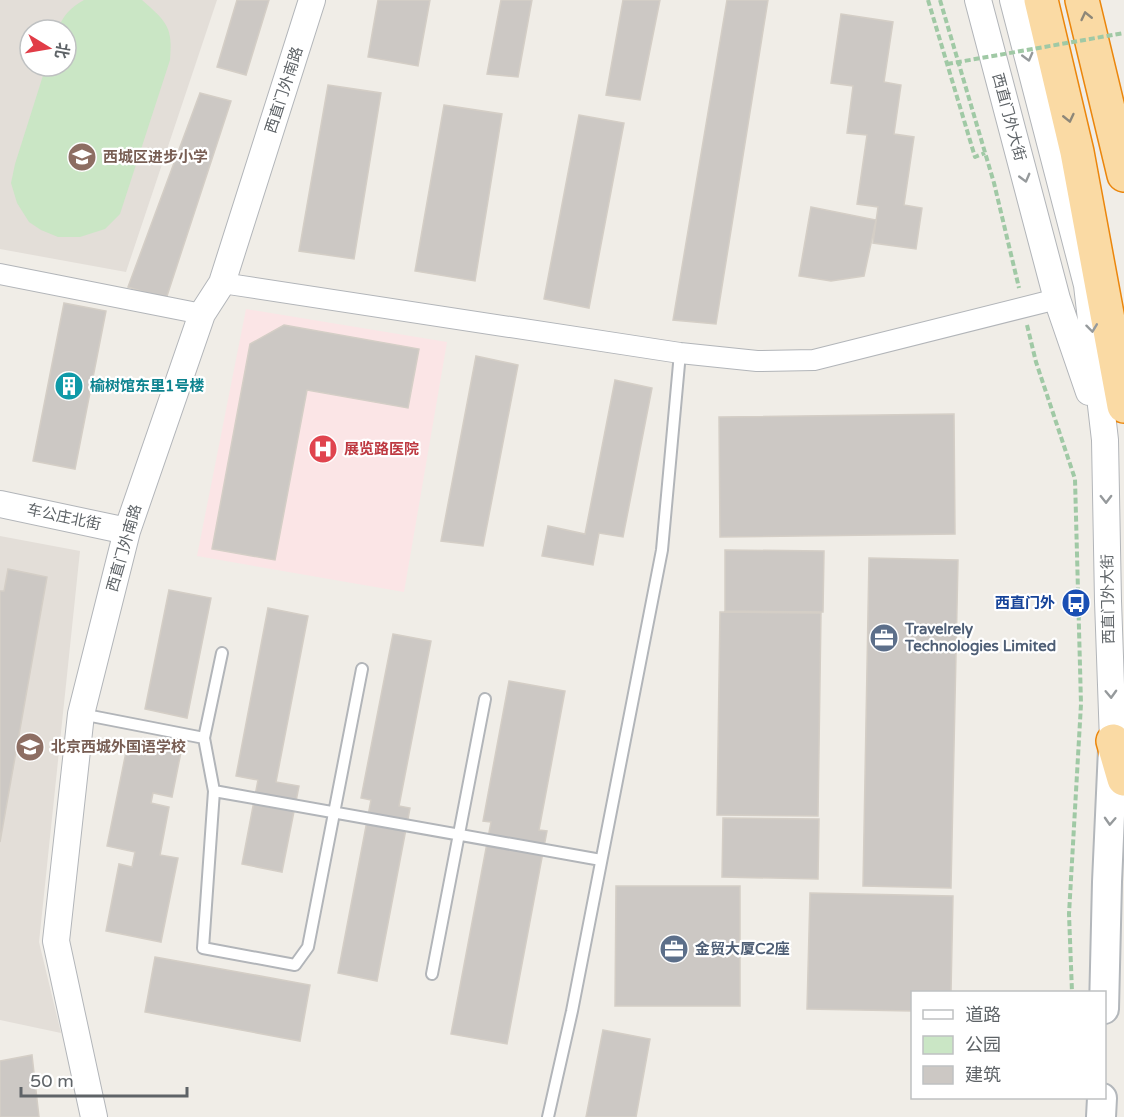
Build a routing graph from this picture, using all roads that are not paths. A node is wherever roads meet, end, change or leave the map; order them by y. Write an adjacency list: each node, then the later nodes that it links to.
1 (312, 0): 8 (street, 西直门外南路)
2 (978, 0): 9 (street, 西直门外大街, one-way to 9)
3 (1013, 0): 13 (street, 西直门外大街, one-way to 13)
4 (1041, 0): 12 (highway, one-way to 12)
5 (1082, 0): 6 (highway, one-way to 5)
6 (1124, 175)
7 (0, 274): 10 (street)
8 (222, 283): 10 (street, 西直门外南路); 11 (street)
9 (1057, 299): 11 (street); 13 (street, 西直门外大街)
10 (202, 314): 15 (street, 西直门外南路)
11 (680, 353): 26 (lane)
12 (1124, 406)
13 (1105, 440): 21 (street, 西直门外大街, one-way to 21)
14 (0, 504): 15 (street, 车公庄北街)
15 (127, 531): 19 (street, 西直门外南路)
16 (222, 653): 20 (lane)
17 (362, 669): 24 (lane)
18 (485, 699): 25 (lane)
19 (81, 714): 20 (lane); 30 (street, 西直门外南路)
20 (204, 738): 23 (lane)
21 (1113, 741): 22 (highway); 28 (main road, 西直门外大街, one-way to 28)
22 (1124, 779)
23 (214, 791): 24 (lane); 24 (lane)
24 (334, 812): 25 (lane)
25 (459, 835): 26 (lane); 27 (lane)
26 (601, 860): 31 (lane)
27 (432, 974)
28 (1104, 991)
29 (1102, 1099): 32 (main road)
30 (94, 1117)
31 (548, 1117)
32 (1101, 1117)

